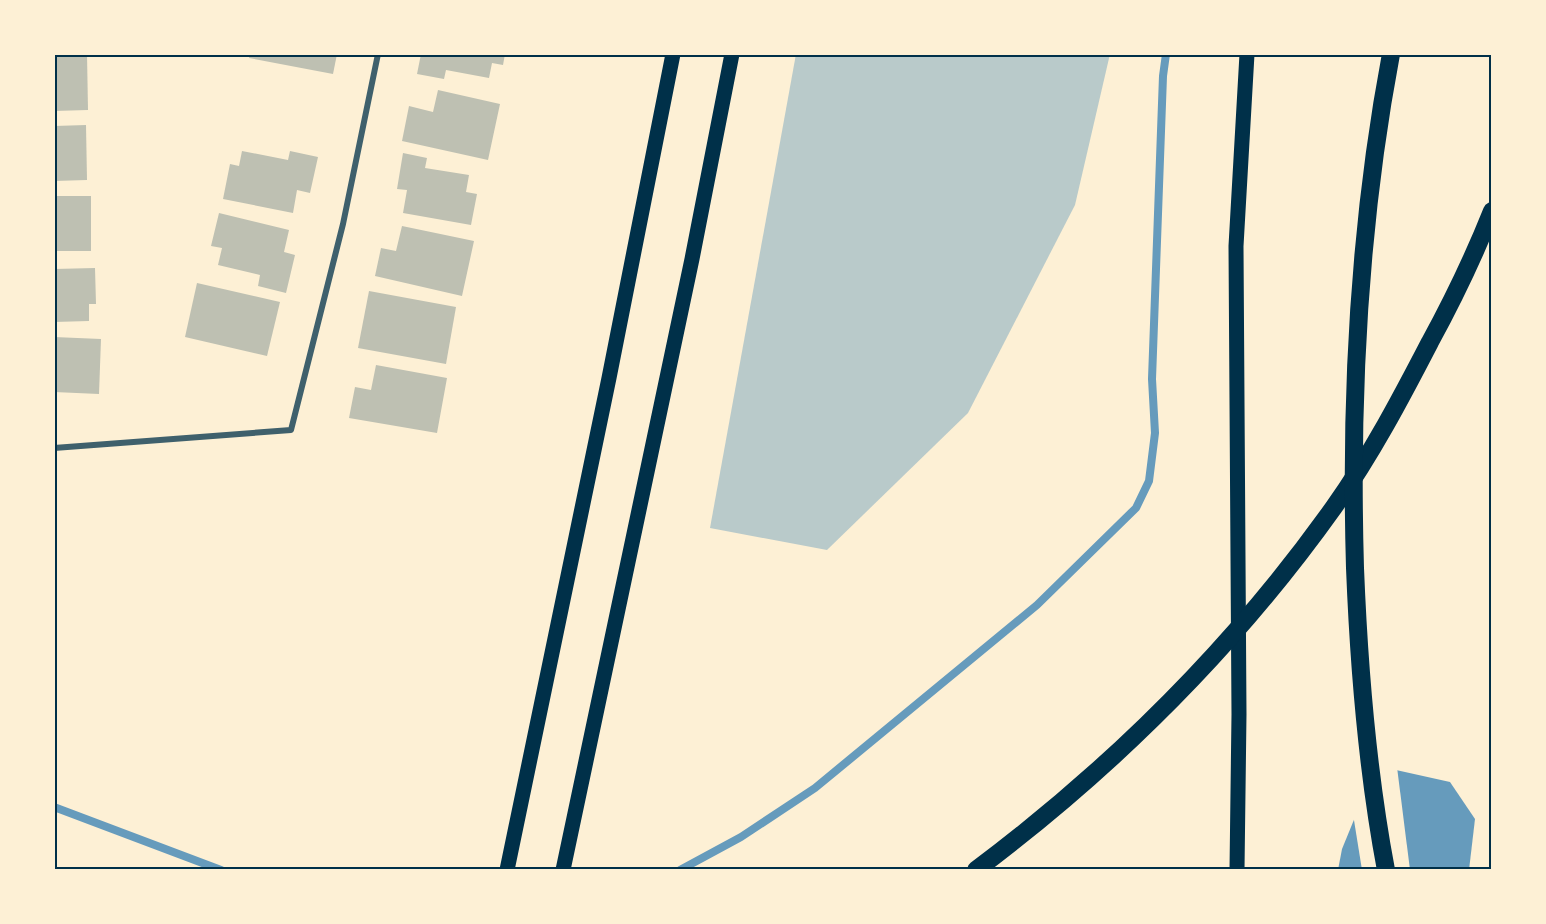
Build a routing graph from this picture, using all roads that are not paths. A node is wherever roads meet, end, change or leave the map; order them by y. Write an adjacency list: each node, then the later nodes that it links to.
1 (378, 54): 7 (street)
2 (674, 54): 8 (main road)
3 (732, 54): 9 (main road)
4 (1247, 54): 11 (main road)
5 (1392, 54): 12 (highway)
6 (1492, 211): 10 (highway)
7 (54, 448)
8 (507, 870)
9 (562, 870)
10 (976, 870)
11 (1237, 870)
12 (1386, 870)

